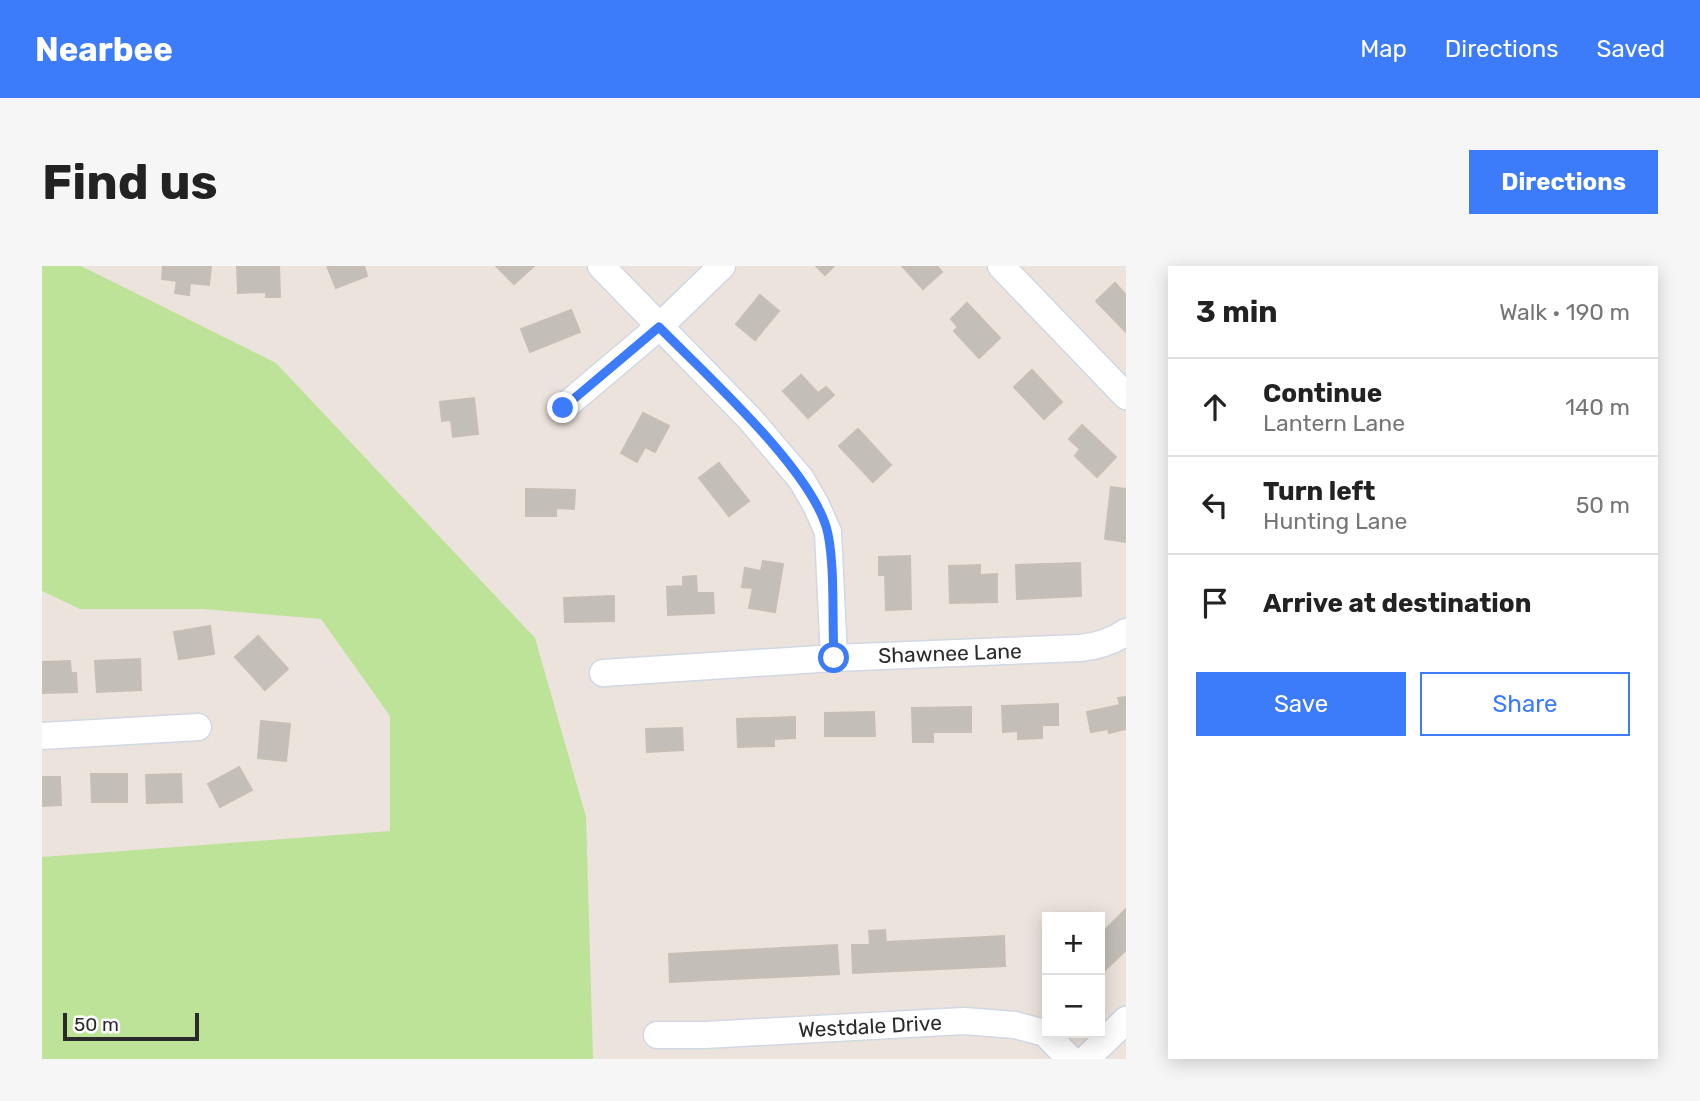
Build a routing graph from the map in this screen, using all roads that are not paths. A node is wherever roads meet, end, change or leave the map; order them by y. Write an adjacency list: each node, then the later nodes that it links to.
1 (601, 266): 4 (street)
2 (722, 266): 4 (street)
3 (1001, 266): 5 (street)
4 (659, 327): 6 (street); 8 (street)
5 (1126, 396)
6 (563, 408)
7 (1126, 632): 8 (street, Shawnee Lane)
8 (834, 658): 9 (street, Shawnee Lane)
9 (603, 673)
10 (198, 727): 11 (street)
11 (42, 736)
12 (1126, 1020): 15 (street)
13 (657, 1035): 14 (street, Westdale Drive)
14 (1070, 1059)
15 (1086, 1059)

